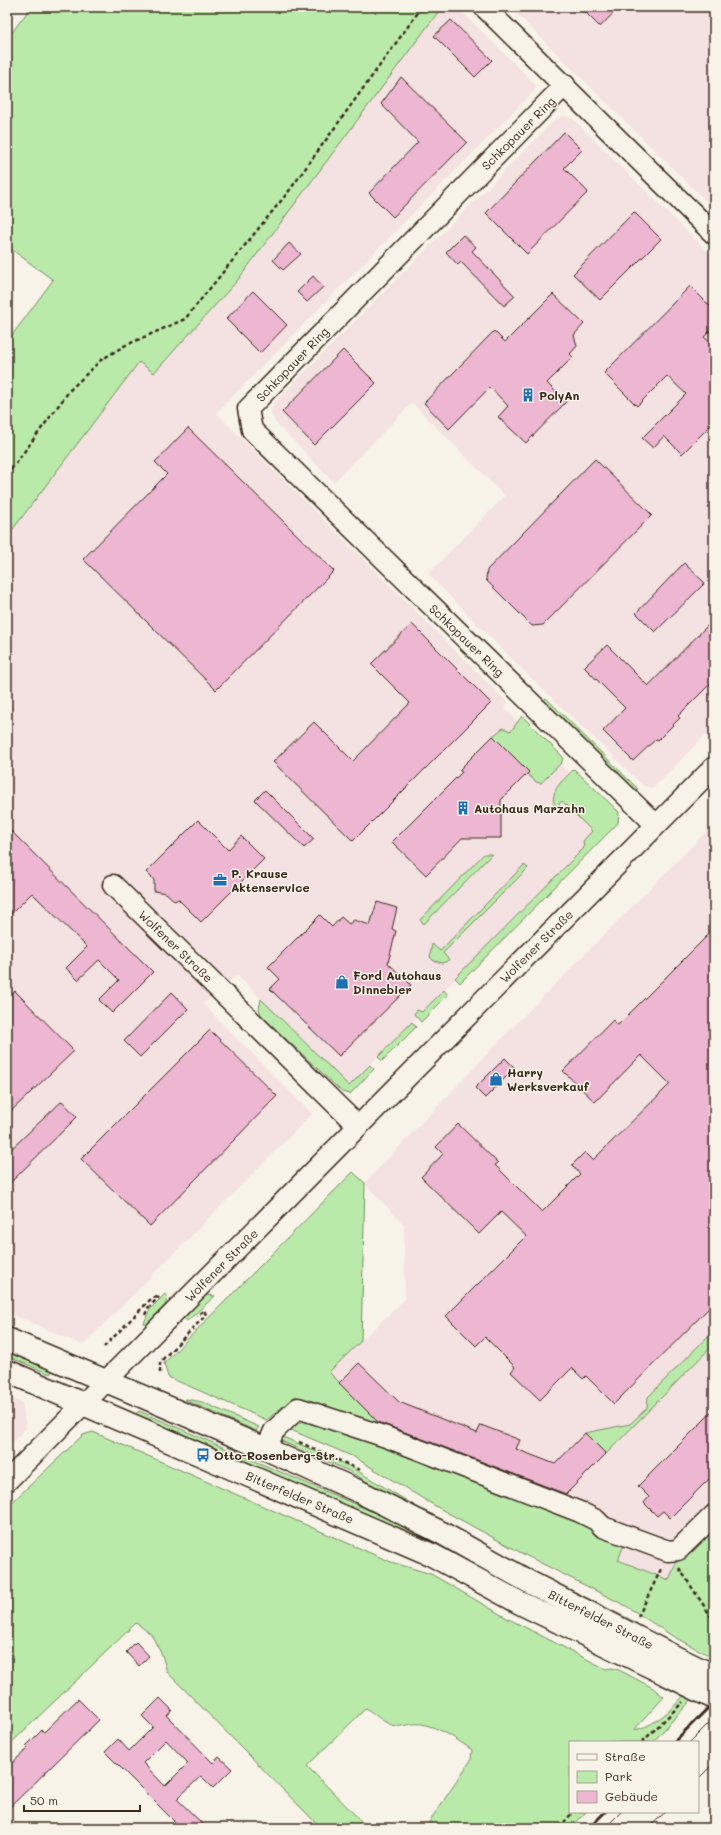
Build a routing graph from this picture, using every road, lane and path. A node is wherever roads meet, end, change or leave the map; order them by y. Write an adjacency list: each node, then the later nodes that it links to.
1 (422, 7): 5 (path)
2 (484, 7): 3 (street)
3 (565, 85): 4 (street, Schkopauer Ring); 7 (street, Schkopauer Ring)
4 (714, 234)
5 (7, 475)
6 (714, 766): 7 (street, Wolfener Straße)
7 (656, 825): 9 (street, Wolfener Straße)
8 (113, 885): 9 (street, Wolfener Straße)
9 (358, 1126): 16 (street, Wolfener Straße)
10 (159, 1297): 13 (path)
11 (204, 1310): 15 (path)
12 (7, 1339): 16 (main road, Bitterfelder Straße)
13 (104, 1348)
14 (7, 1371): 17 (main road, Bitterfelder Straße)
15 (160, 1373)
16 (106, 1381): 17 (street, Wolfener Straße); 18 (main road, Bitterfelder Straße)
17 (83, 1404): 19 (street, Wolfener Straße); 24 (main road, Bitterfelder Straße)
18 (266, 1449): 21 (street); 22 (main road, Bitterfelder Straße)
19 (7, 1481)
20 (714, 1515): 21 (street)
21 (668, 1551): 26 (path)
22 (501, 1567): 24 (main road); 27 (main road, Bitterfelder Straße)
23 (655, 1585): 25 (path)
24 (522, 1604): 27 (main road, Bitterfelder Straße)
25 (638, 1617)
26 (714, 1621)
27 (674, 1667): 28 (main road, bridge); 29 (main road, bridge)
28 (714, 1676)
29 (714, 1698)
30 (684, 1701): 31 (path)
31 (643, 1741)
32 (572, 1813): 33 (path)
33 (559, 1828)

